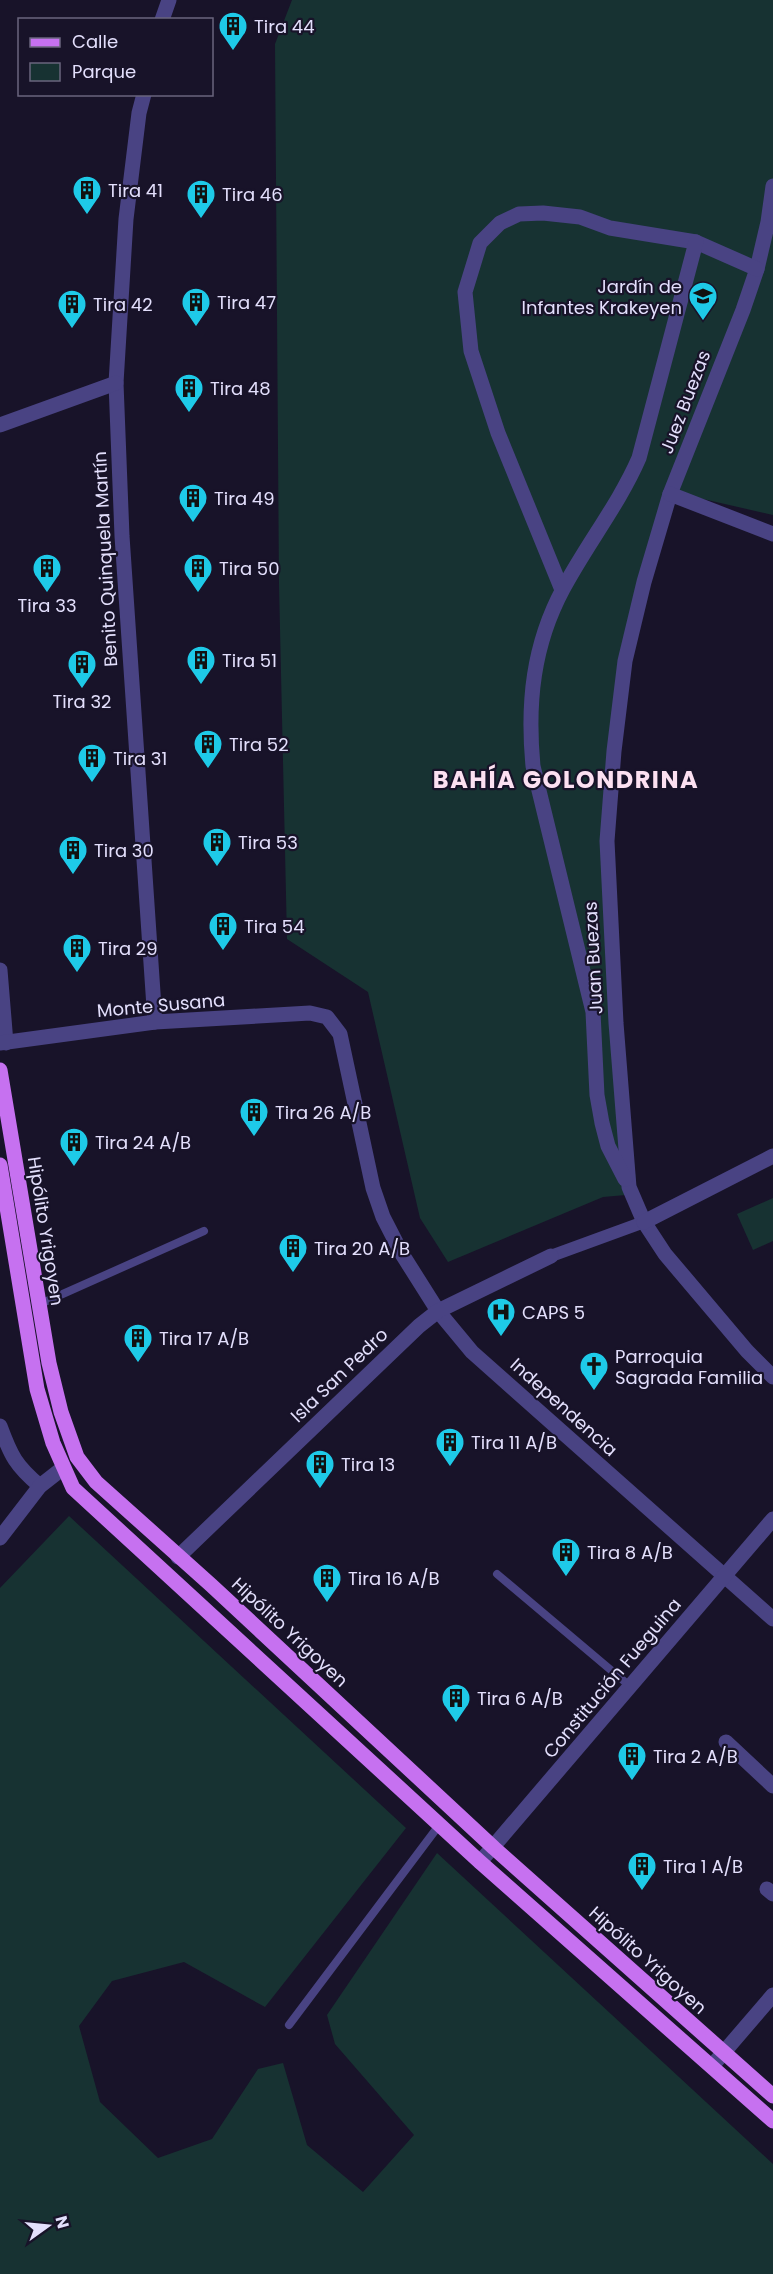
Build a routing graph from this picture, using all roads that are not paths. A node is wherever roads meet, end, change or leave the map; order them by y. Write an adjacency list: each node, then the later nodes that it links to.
1 (169, 0): 2 (street)
2 (163, 18)
3 (144, 96): 7 (street, Benito Quinquela Martín)
4 (773, 186): 6 (street, Juez Buezas)
5 (696, 242): 6 (street); 11 (street); 11 (street)
6 (756, 269): 9 (street, Juez Buezas)
7 (116, 383): 8 (street); 14 (street, Benito Quinquela Martín)
8 (0, 425)
9 (670, 494): 10 (street); 19 (street, Juan Buezas)
10 (773, 534)
11 (562, 590): 19 (street)
12 (0, 970): 15 (street)
13 (327, 1017): 14 (street, Monte Susana); 24 (street, Independencia)
14 (155, 1022): 15 (street, Monte Susana)
15 (3, 1043)
16 (0, 1070): 23 (main road, Hipólito Yrigoyen)
17 (773, 1156): 20 (street)
18 (0, 1166): 27 (main road, Hipólito Yrigoyen)
19 (629, 1187): 20 (street, Juan Buezas)
20 (644, 1222): 22 (street); 25 (street, Juan Buezas)
21 (204, 1231): 23 (lane)
22 (551, 1256): 24 (street, Isla San Pedro)
23 (38, 1305): 31 (main road, Hipólito Yrigoyen)
24 (438, 1311): 31 (street, Isla San Pedro); 33 (street, Independencia)
25 (773, 1377)
26 (0, 1426): 28 (street)
27 (63, 1468): 28 (street); 38 (main road, Hipólito Yrigoyen)
28 (40, 1486): 30 (street)
29 (773, 1519): 33 (street, Constitución Fueguina)
30 (0, 1538)
31 (178, 1557): 39 (main road, Hipólito Yrigoyen)
32 (497, 1574): 35 (lane)
33 (723, 1575): 34 (street, Independencia); 35 (street, Constitución Fueguina)
34 (773, 1620)
35 (631, 1687): 39 (street, Constitución Fueguina)
36 (726, 1742): 37 (street)
37 (773, 1786)
38 (440, 1824): 40 (main road, Hipólito Yrigoyen); 42 (lane)
39 (494, 1848): 40 (street, Constitución Fueguina); 43 (main road, Hipólito Yrigoyen)
40 (480, 1862): 44 (main road, Hipólito Yrigoyen)
41 (773, 1995): 43 (street)
42 (289, 2025)
43 (724, 2054): 44 (street); 45 (main road, Hipólito Yrigoyen)
44 (712, 2066): 46 (main road, Hipólito Yrigoyen)
45 (773, 2096)
46 (773, 2121)

